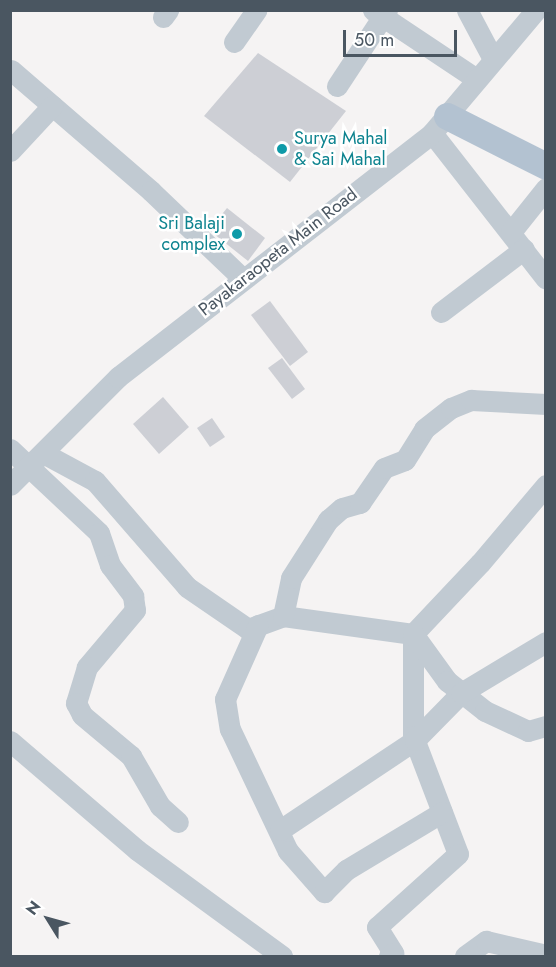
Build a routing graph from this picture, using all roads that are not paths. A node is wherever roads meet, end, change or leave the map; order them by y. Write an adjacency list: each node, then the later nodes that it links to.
1 (256, 10): 5 (street)
2 (467, 10): 6 (street)
3 (536, 10): 6 (street, Payakaraopeta Main Road)
4 (381, 13): 8 (street); 9 (street)
5 (234, 42)
6 (493, 59): 8 (street, Payakaraopeta Main Road)
7 (11, 70): 10 (street)
8 (475, 78): 11 (street, Payakaraopeta Main Road)
9 (337, 86)
10 (52, 106): 12 (street); 16 (street)
11 (439, 125): 13 (main road); 15 (street); 16 (street, Payakaraopeta Main Road)
12 (10, 151)
13 (546, 166)
14 (546, 188): 15 (street)
15 (518, 241): 17 (street); 18 (street)
16 (243, 279): 21 (street, Payakaraopeta Main Road)
17 (546, 279)
18 (441, 312)
19 (546, 404): 24 (street)
20 (10, 449): 21 (street)
21 (35, 460): 23 (street, Payakaraopeta Main Road); 25 (street); 33 (street)
22 (546, 484): 26 (street)
23 (10, 485)
24 (283, 616): 25 (street); 26 (street)
25 (258, 625): 34 (street)
26 (413, 634): 28 (street); 30 (street)
27 (546, 642): 28 (street)
28 (461, 693): 29 (street); 30 (street)
29 (546, 726)
30 (415, 740): 32 (street); 34 (street)
31 (10, 741): 37 (street)
32 (442, 812): 34 (street); 35 (street)
33 (178, 822)
34 (280, 830)
35 (393, 955)
36 (546, 955): 38 (street)
37 (282, 957)
38 (465, 957)

